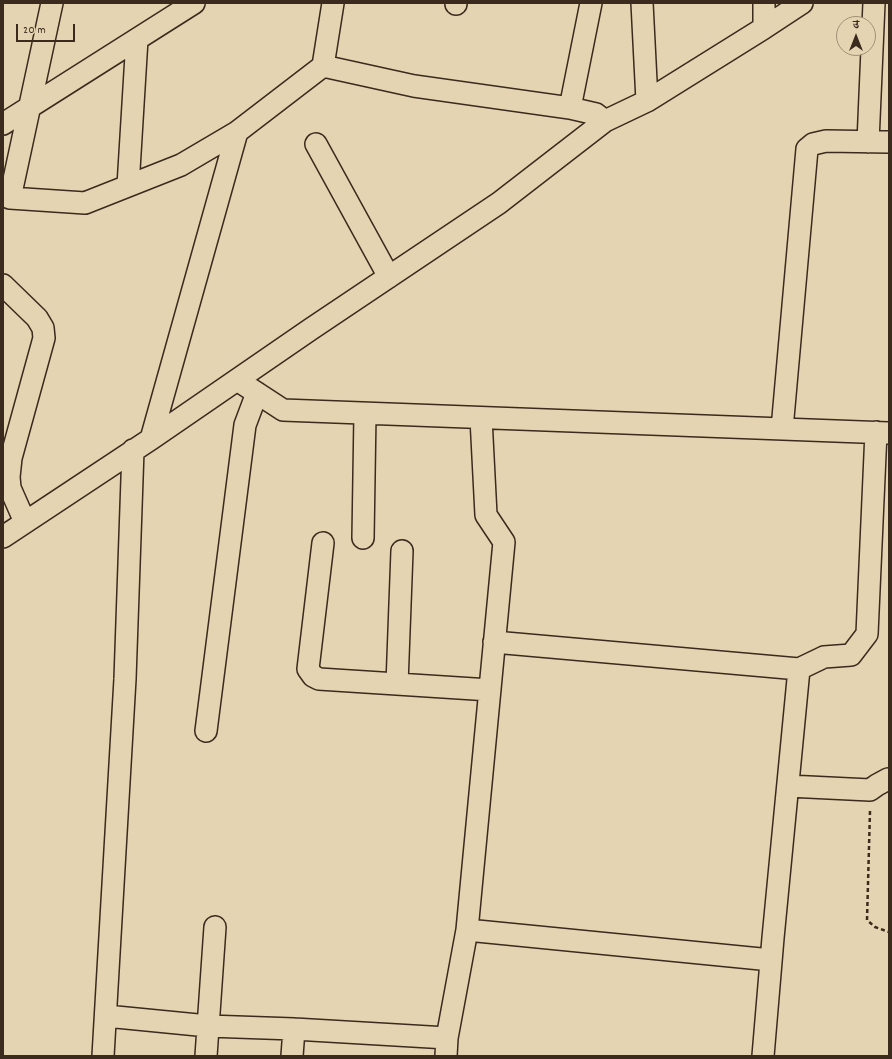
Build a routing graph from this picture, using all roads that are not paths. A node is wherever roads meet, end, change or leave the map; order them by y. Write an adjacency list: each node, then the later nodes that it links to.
1 (52, 3): 13 (street)
2 (194, 3): 10 (street)
3 (333, 3): 11 (street)
4 (591, 3): 14 (street)
5 (642, 3): 12 (street)
6 (764, 3): 9 (street)
7 (802, 3): 9 (street)
8 (874, 3): 18 (street)
9 (764, 28): 12 (street)
10 (137, 39): 13 (street); 21 (street)
11 (324, 66): 14 (street); 17 (street)
12 (647, 101): 15 (street)
13 (30, 107): 16 (street); 22 (street)
14 (570, 108): 15 (street)
15 (605, 121): 23 (street)
16 (3, 124)
17 (237, 132): 21 (street); 31 (street)
18 (868, 142): 19 (street); 29 (street)
19 (889, 142)
20 (316, 144): 23 (street)
21 (128, 186): 22 (street)
22 (6, 205)
23 (389, 276): 25 (street)
24 (3, 286): 33 (street)
25 (236, 380): 26 (street); 31 (street)
26 (257, 393): 27 (street); 42 (street)
27 (365, 414): 28 (street); 35 (street)
28 (480, 418): 29 (street); 38 (street)
29 (782, 429): 30 (street)
30 (882, 432): 39 (street)
31 (151, 439): 32 (street)
32 (133, 450): 33 (street); 48 (street)
33 (25, 522): 34 (street)
34 (3, 537)
35 (363, 538)
36 (324, 543): 40 (street)
37 (402, 551): 40 (street)
38 (494, 642): 39 (street); 41 (street)
39 (799, 669): 44 (street)
40 (397, 684): 41 (street)
41 (490, 690): 46 (street)
42 (206, 731)
43 (888, 779): 44 (street)
44 (788, 786): 47 (street)
45 (215, 928): 49 (street)
46 (467, 930): 47 (street); 51 (street)
47 (771, 960): 55 (street)
48 (106, 1016): 49 (street); 52 (street)
49 (208, 1026): 50 (street); 53 (street)
50 (294, 1029): 51 (street); 54 (street)
51 (447, 1047)
52 (103, 1056)
53 (206, 1056)
54 (292, 1056)
55 (763, 1056)

